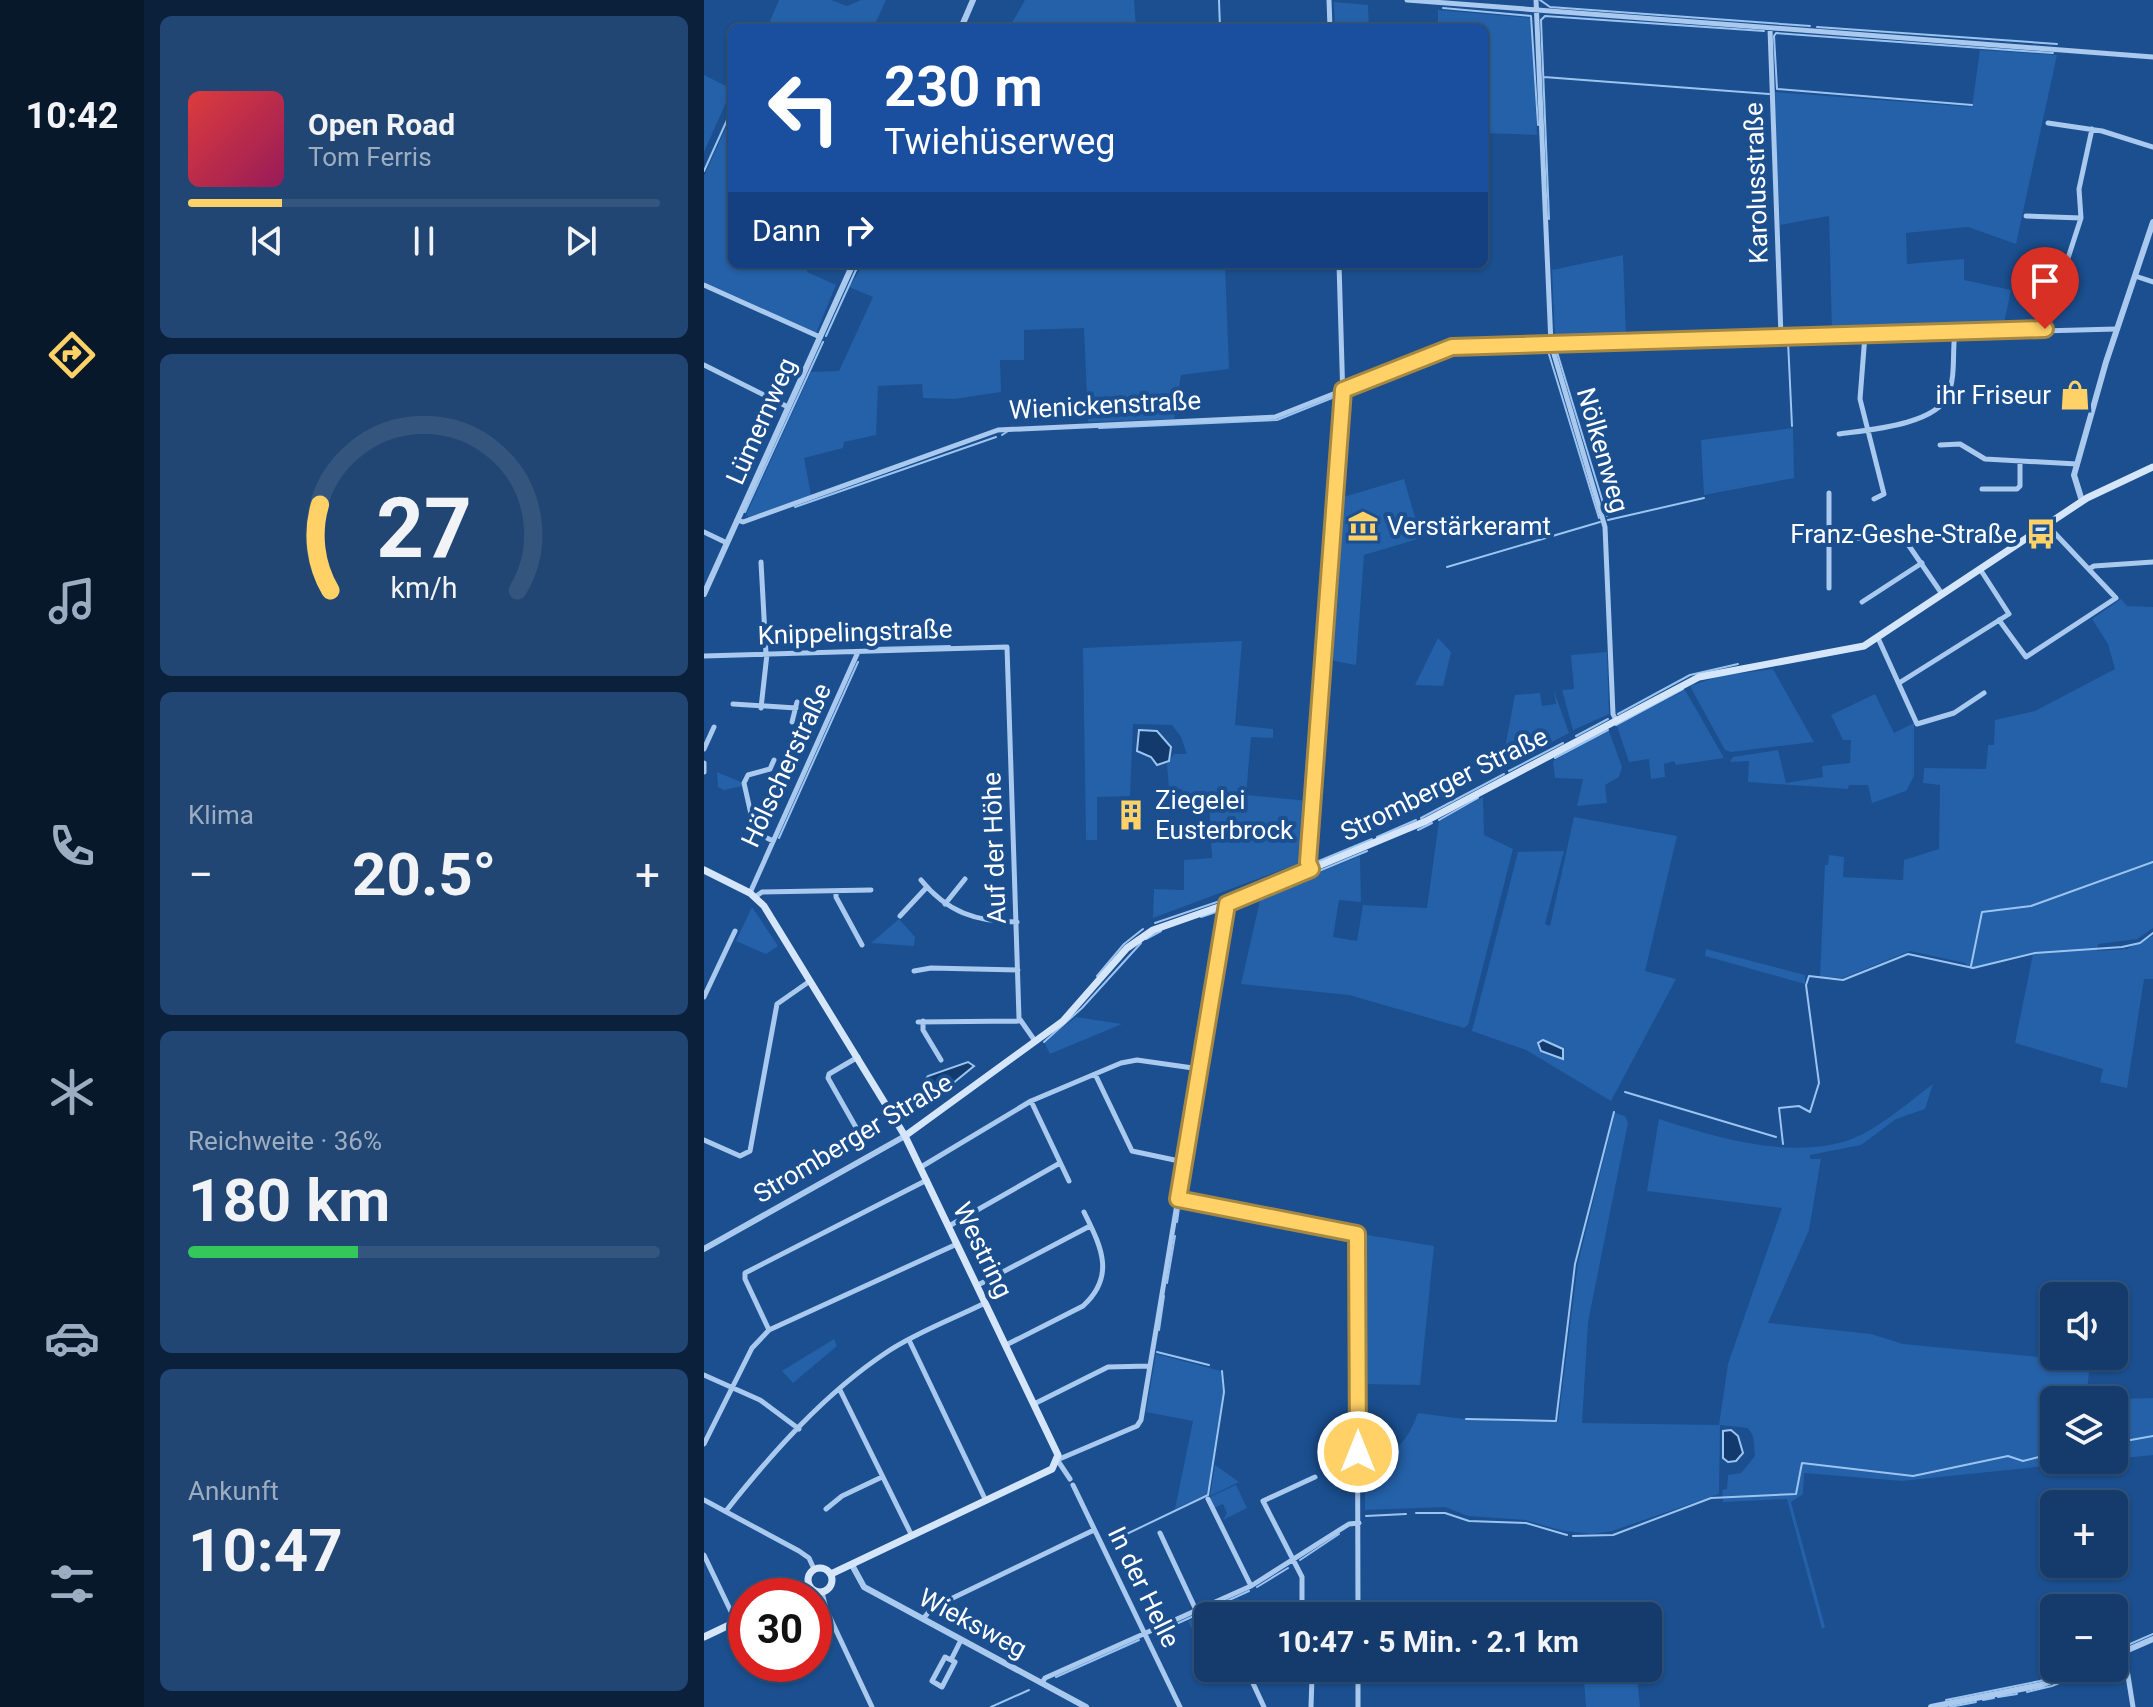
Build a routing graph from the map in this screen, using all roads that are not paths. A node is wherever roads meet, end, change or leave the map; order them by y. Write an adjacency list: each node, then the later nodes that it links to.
1 (973, 0): 6 (street)
2 (1329, 0): 7 (street)
3 (1407, 0): 5 (street)
4 (1536, 0): 5 (street, Nölkenweg)
5 (1537, 10): 8 (street); 27 (street, Nölkenweg)
6 (963, 24)
7 (1330, 24)
8 (1770, 29): 9 (street); 25 (street, Karolusstraße)
9 (2153, 57)
10 (2048, 123): 11 (street)
11 (2092, 129): 12 (street); 14 (street)
12 (2153, 147)
13 (2026, 216): 14 (street)
14 (2081, 218): 21 (street)
15 (2153, 222): 18 (street)
16 (851, 268): 26 (street, Lümernweg)
17 (1339, 268): 29 (street)
18 (2135, 276): 19 (street); 22 (street)
19 (2153, 282)
20 (704, 285): 26 (street)
21 (2045, 329): 22 (street, Wienickenstraße); 23 (street, Wienickenstraße)
22 (2116, 329): 35 (street)
23 (1955, 332): 24 (street, Wienickenstraße); 31 (street)
24 (1868, 335): 25 (street, Wienickenstraße); 31 (street)
25 (1781, 336): 27 (street, Wienickenstraße)
26 (820, 337): 30 (street, Lümernweg)
27 (1551, 344): 29 (street, Wienickenstraße); 66 (street, Nölkenweg)
28 (704, 365): 30 (street)
29 (1343, 390): 41 (street, Wienickenstraße); 74 (street)
30 (788, 407): 41 (street, Lümernweg)
31 (1868, 432): 32 (street); 39 (street)
32 (1839, 434)
33 (1940, 445): 34 (street)
34 (2020, 461): 35 (street); 37 (street)
35 (2077, 464): 40 (street)
36 (2153, 467): 40 (main road, Stromberger Straße)
37 (1982, 489)
38 (1829, 493): 44 (street)
39 (1874, 499)
40 (2082, 501): 42 (main road, Stromberger Straße)
41 (737, 520): 46 (street, Lümernweg)
42 (2047, 525): 50 (main road, Stromberger Straße); 51 (street)
43 (704, 532): 46 (street)
44 (1829, 537): 45 (street); 49 (street); 52 (street)
45 (1811, 539)
46 (727, 543): 53 (street, Lümernweg)
47 (761, 562): 60 (street)
48 (2153, 562): 51 (street)
49 (1922, 563): 54 (street); 55 (street)
50 (1979, 569): 54 (main road, Stromberger Straße); 56 (street)
51 (2089, 569): 56 (street)
52 (1829, 588)
53 (704, 594)
54 (1942, 594): 57 (main road, Stromberger Straße)
55 (1862, 602)
56 (1999, 620): 62 (street)
57 (1878, 638): 62 (street); 66 (main road, Stromberger Straße)
58 (1007, 647): 59 (street, Knippelingstraße); 85 (street, Auf der Höhe)
59 (858, 652): 60 (street, Knippelingstraße); 73 (street, Hölscherstraße)
60 (766, 654): 61 (street, Knippelingstraße); 65 (street)
61 (704, 656)
62 (1899, 683): 63 (street)
63 (1984, 693)
64 (733, 704): 65 (street)
65 (761, 708): 67 (street)
66 (1616, 720): 74 (main road, Stromberger Straße)
67 (792, 722)
68 (714, 727): 69 (street)
69 (704, 749)
70 (774, 760): 73 (street)
71 (704, 763): 72 (street)
72 (704, 772)
73 (773, 841): 81 (street, Hölscherstraße)
74 (1311, 869): 83 (main road, Stromberger Straße)
75 (704, 870): 81 (main road, Westring)
76 (965, 879): 82 (street)
77 (921, 880): 78 (street)
78 (927, 887): 82 (street); 84 (street)
79 (871, 890): 80 (street)
80 (836, 891): 81 (street); 87 (street)
81 (753, 895): 90 (main road, Westring)
82 (945, 904): 85 (street)
83 (1227, 904): 93 (main road, Stromberger Straße); 96 (street)
84 (900, 916)
85 (1017, 922): 88 (street, Auf der Höhe)
86 (735, 931): 91 (street)
87 (862, 945)
88 (1018, 970): 89 (street); 92 (street, Auf der Höhe)
89 (914, 971)
90 (811, 981): 94 (main road, Westring); 101 (street)
91 (704, 997)
92 (1020, 1021): 93 (street); 95 (street)
93 (1036, 1042): 99 (main road, Stromberger Straße)
94 (858, 1057): 99 (main road, Westring); 100 (street)
95 (941, 1060)
96 (1200, 1069): 97 (street); 102 (street)
97 (1095, 1074): 98 (street); 102 (street)
98 (1031, 1101): 103 (street); 104 (street)
99 (905, 1136): 104 (main road, Westring); 112 (street, Stromberger Straße)
100 (862, 1138)
101 (704, 1140)
102 (1184, 1162): 107 (street)
103 (1060, 1163): 106 (street); 110 (street)
104 (921, 1167): 105 (main road, Westring)
105 (927, 1180): 110 (main road, Westring); 115 (street)
106 (1069, 1181)
107 (1178, 1199): 118 (street); 133 (street)
108 (1084, 1212): 109 (street)
109 (1090, 1225): 113 (street); 117 (street)
110 (949, 1226): 111 (main road, Westring)
111 (958, 1244): 113 (main road, Westring); 115 (street)
112 (704, 1249)
113 (978, 1285): 114 (main road, Westring)
114 (986, 1303): 116 (street); 117 (main road, Westring)
115 (769, 1330): 120 (street)
116 (909, 1340): 121 (street); 130 (street)
117 (1006, 1345): 122 (main road, Westring)
118 (1149, 1366): 122 (street); 125 (street)
119 (704, 1375): 120 (street)
120 (733, 1386): 123 (street); 124 (street)
121 (840, 1390): 123 (street); 126 (street)
122 (1034, 1404): 125 (main road, Westring)
123 (799, 1429): 132 (street)
124 (704, 1444)
125 (1057, 1460): 130 (main road); 134 (street, In der Helle)
126 (882, 1477): 131 (street); 136 (street)
127 (1315, 1477): 138 (street)
128 (1208, 1499): 144 (street)
129 (704, 1500): 132 (street)
130 (986, 1501): 136 (main road)
131 (826, 1509)
132 (726, 1511): 140 (street)
133 (1359, 1523): 138 (street); 147 (street)
134 (1094, 1530): 151 (street); 154 (street, In der Helle)
135 (1160, 1533): 149 (street)
136 (912, 1537): 139 (main road)
137 (704, 1555): 148 (street)
138 (1292, 1561): 144 (street); 146 (street)
139 (852, 1565): 141 (main road); 151 (street, Wieksweg)
140 (814, 1569): 141 (main road); 142 (main road)
141 (831, 1574): 143 (main road)
142 (809, 1578)
143 (831, 1578)
144 (1251, 1586): 145 (street)
145 (1214, 1602)
146 (1302, 1602)
147 (1358, 1602)
148 (728, 1605)
149 (1194, 1606)
150 (1194, 1611): 154 (street)
151 (923, 1619): 157 (street, Wieksweg)
152 (832, 1622): 166 (street)
153 (728, 1626): 155 (main road)
154 (1144, 1633): 165 (street); 168 (street, In der Helle)
155 (704, 1637)
156 (2153, 1639): 158 (street)
157 (961, 1640): 159 (street); 165 (street, Wieksweg)
158 (2128, 1649)
159 (951, 1660): 159 (street)
160 (2128, 1676): 173 (street)
161 (1252, 1682): 169 (street)
162 (1312, 1682): 170 (street)
163 (1358, 1682): 171 (street)
164 (2049, 1682): 172 (street)
165 (1042, 1683): 167 (street, Wieksweg)
166 (872, 1707)
167 (1086, 1707)
168 (1180, 1707)
169 (1264, 1707)
170 (1311, 1707)
171 (1358, 1707)
172 (1931, 1707)
173 (2133, 1707)

